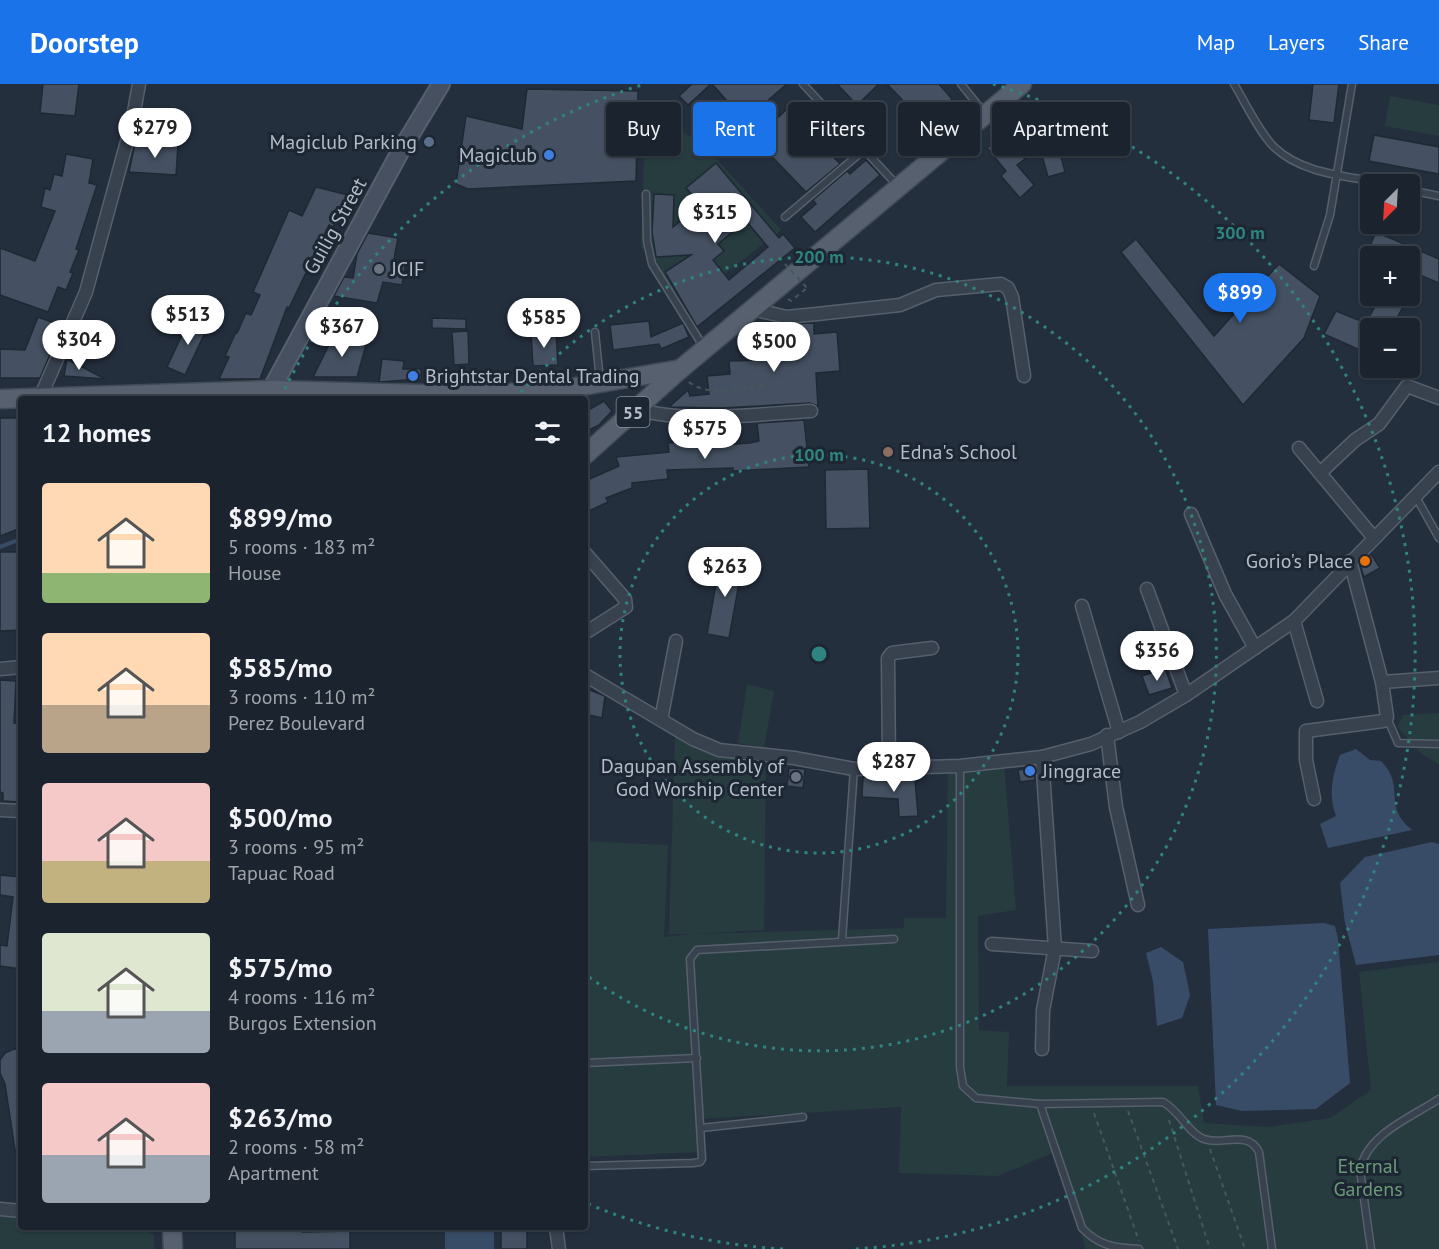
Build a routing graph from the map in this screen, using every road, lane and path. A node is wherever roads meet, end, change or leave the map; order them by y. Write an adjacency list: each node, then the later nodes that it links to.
1 (139, 84): 30 (street)
2 (441, 84): 29 (street, Guilig Street)
3 (803, 84): 8 (lane)
4 (1022, 84): 9 (main road, 55)
5 (1234, 84): 12 (lane)
6 (1352, 84): 12 (lane)
7 (965, 85): 9 (lane)
8 (820, 102)
9 (986, 115): 14 (main road, 55)
10 (857, 156): 18 (lane)
11 (871, 156): 14 (lane)
12 (1335, 173): 13 (lane); 20 (lane)
13 (1360, 178)
14 (899, 187): 22 (main road, 55)
15 (1420, 192): 17 (lane)
16 (645, 194): 24 (lane)
17 (1439, 196)
18 (785, 217)
19 (784, 264): 21 (path, bridge)
20 (1314, 266)
21 (790, 301)
22 (752, 309): 24 (main road, 55); 26 (street)
23 (595, 332): 27 (lane)
24 (704, 349): 25 (main road, 55)
25 (679, 371): 27 (main road); 28 (path); 35 (main road, 55)
26 (1024, 376)
27 (600, 384): 29 (main road)
28 (768, 385)
29 (268, 394): 31 (main road)
30 (41, 396)
31 (154, 396)
32 (1439, 398): 40 (street)
33 (0, 399): 34 (main road)
34 (18, 399)
35 (636, 409): 36 (street); 38 (main road, 55)
36 (811, 411)
37 (1299, 448): 40 (street)
38 (588, 452)
39 (1439, 472): 41 (street)
40 (1320, 473): 43 (street)
41 (1416, 497): 43 (street); 44 (lane)
42 (1191, 514): 53 (street)
43 (1374, 538): 46 (street)
44 (1439, 538)
45 (588, 556): 50 (street)
46 (1350, 561): 49 (street); 58 (street)
47 (1148, 589): 59 (street)
48 (1082, 606): 63 (street)
49 (1294, 621): 53 (street); 60 (street)
50 (588, 631)
51 (676, 641): 62 (street)
52 (932, 648): 68 (street)
53 (1255, 648): 59 (street)
54 (18, 667): 55 (street)
55 (0, 669)
56 (588, 677): 62 (street)
57 (1439, 678): 58 (street)
58 (1382, 682): 61 (street)
59 (1186, 695): 63 (street)
60 (1317, 701)
61 (1387, 717): 64 (lane); 69 (street)
62 (661, 720): 67 (street)
63 (1113, 734): 65 (street); 72 (street)
64 (1439, 744)
65 (1042, 757): 66 (street); 76 (street)
66 (960, 766): 68 (street); 85 (lane)
67 (854, 769): 68 (street); 74 (lane)
68 (889, 770)
69 (1314, 799)
70 (0, 810): 71 (street)
71 (18, 811)
72 (1138, 905)
73 (894, 939): 74 (lane)
74 (842, 940): 79 (lane)
75 (992, 944): 76 (street)
76 (1055, 948): 77 (street); 78 (street)
77 (1092, 951)
78 (1042, 1049)
79 (697, 1058): 80 (lane); 87 (lane)
80 (588, 1063)
81 (1439, 1099): 101 (lane)
82 (1090, 1101): 83 (lane); 85 (lane); 96 (path)
83 (1124, 1102): 84 (lane); 97 (path)
84 (1163, 1102): 88 (lane); 98 (path)
85 (1041, 1104): 96 (lane)
86 (802, 1117): 87 (lane)
87 (701, 1128): 89 (lane)
88 (1208, 1140): 99 (path); 100 (lane)
89 (588, 1166)
90 (0, 1209): 91 (street)
91 (18, 1211)
92 (172, 1230): 94 (main road)
93 (556, 1230): 95 (street)
94 (173, 1249)
95 (559, 1249)
96 (1140, 1249)
97 (1178, 1249)
98 (1210, 1249)
99 (1245, 1249)
100 (1272, 1249)
101 (1371, 1249)

